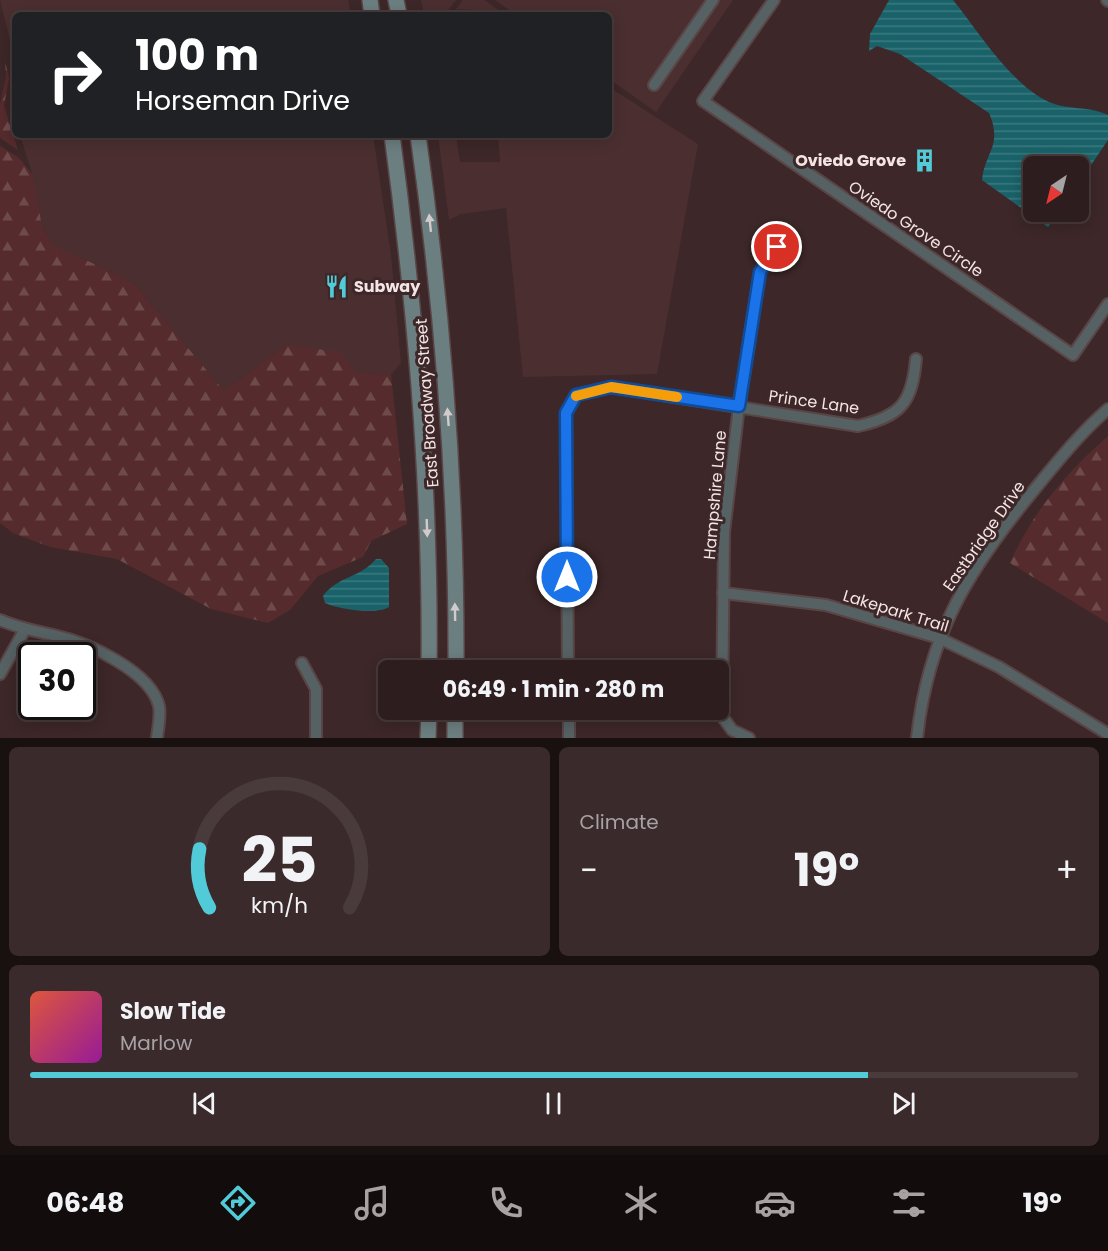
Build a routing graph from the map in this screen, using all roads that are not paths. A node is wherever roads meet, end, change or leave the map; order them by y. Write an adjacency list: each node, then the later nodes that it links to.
1 (713, 0): 3 (street)
2 (774, 0): 9 (street, Oviedo Grove Circle)
3 (654, 85)
4 (392, 138): 7 (main road, East Broadway Street)
5 (418, 138): 6 (main road, East Broadway Street)
6 (427, 199): 7 (main road); 18 (main road, East Broadway Street, one-way to 6)
7 (401, 202): 17 (main road, East Broadway Street, one-way to 17)
8 (777, 247): 11 (street, Hampshire Lane)
9 (1108, 304)
10 (916, 359): 11 (street, Prince Lane)
11 (739, 406): 13 (street, Hampshire Lane); 19 (street, Prince Lane)
12 (1108, 409): 16 (street, Eastbridge Drive)
13 (723, 593): 16 (street, Lakepark Trail); 31 (street, Hampshire Lane)
14 (0, 620): 15 (street)
15 (24, 631): 21 (street); 26 (street)
16 (939, 638): 25 (street, Lakepark Trail); 32 (street, Eastbridge Drive)
17 (429, 660)
18 (456, 660)
19 (568, 660)
20 (302, 663): 27 (street)
21 (0, 674)
22 (429, 720): 28 (main road)
23 (455, 720): 29 (main road)
24 (569, 720): 30 (street)
25 (1108, 734)
26 (157, 738)
27 (316, 738)
28 (428, 738)
29 (455, 738)
30 (569, 738)
31 (749, 738)
32 (917, 738)

